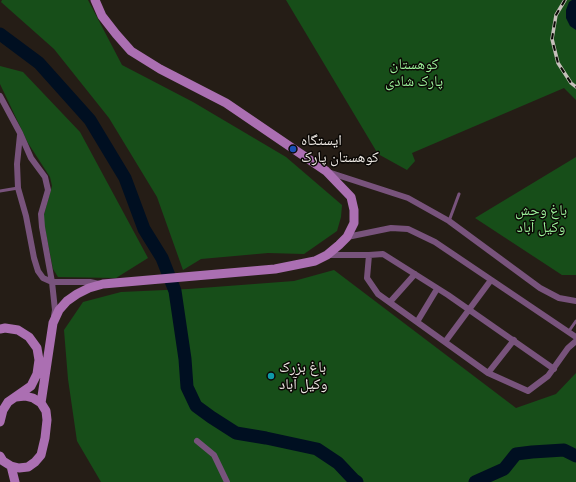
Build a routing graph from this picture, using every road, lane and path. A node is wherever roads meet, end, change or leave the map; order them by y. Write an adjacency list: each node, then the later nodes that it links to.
1 (95, 0): 6 (street)
2 (0, 96): 3 (street)
3 (20, 133): 4 (street); 5 (street)
4 (31, 158): 5 (street); 16 (street)
5 (17, 164): 7 (street)
6 (326, 171): 10 (street); 11 (street)
7 (18, 188): 8 (lane); 16 (street)
8 (0, 191)
9 (459, 194): 10 (lane)
10 (449, 221): 19 (street)
11 (347, 236): 12 (street); 15 (street)
12 (327, 255): 13 (street); 17 (street)
13 (369, 255): 14 (street); 20 (street)
14 (415, 274): 18 (street); 20 (street)
15 (491, 280): 21 (street); 26 (street)
16 (52, 282): 17 (street); 24 (street)
17 (103, 284): 24 (street)
18 (437, 289): 21 (street); 23 (street)
19 (576, 301)
20 (390, 302): 23 (street)
21 (469, 310): 28 (street); 30 (street)
22 (576, 321): 26 (lane)
23 (417, 322): 30 (street)
24 (53, 323): 34 (street)
25 (0, 329): 33 (street)
26 (569, 331): 27 (street)
27 (576, 336)
28 (514, 340): 31 (street); 32 (street)
29 (576, 341): 31 (street)
30 (445, 342): 32 (street)
31 (554, 369): 32 (street)
32 (488, 373)
33 (16, 397): 34 (street); 35 (street)
34 (41, 403): 39 (street)
35 (2, 410): 36 (street)
36 (0, 422)
37 (197, 441): 41 (street)
38 (0, 456): 39 (street)
39 (10, 466): 40 (street)
40 (15, 482)
41 (227, 482)

